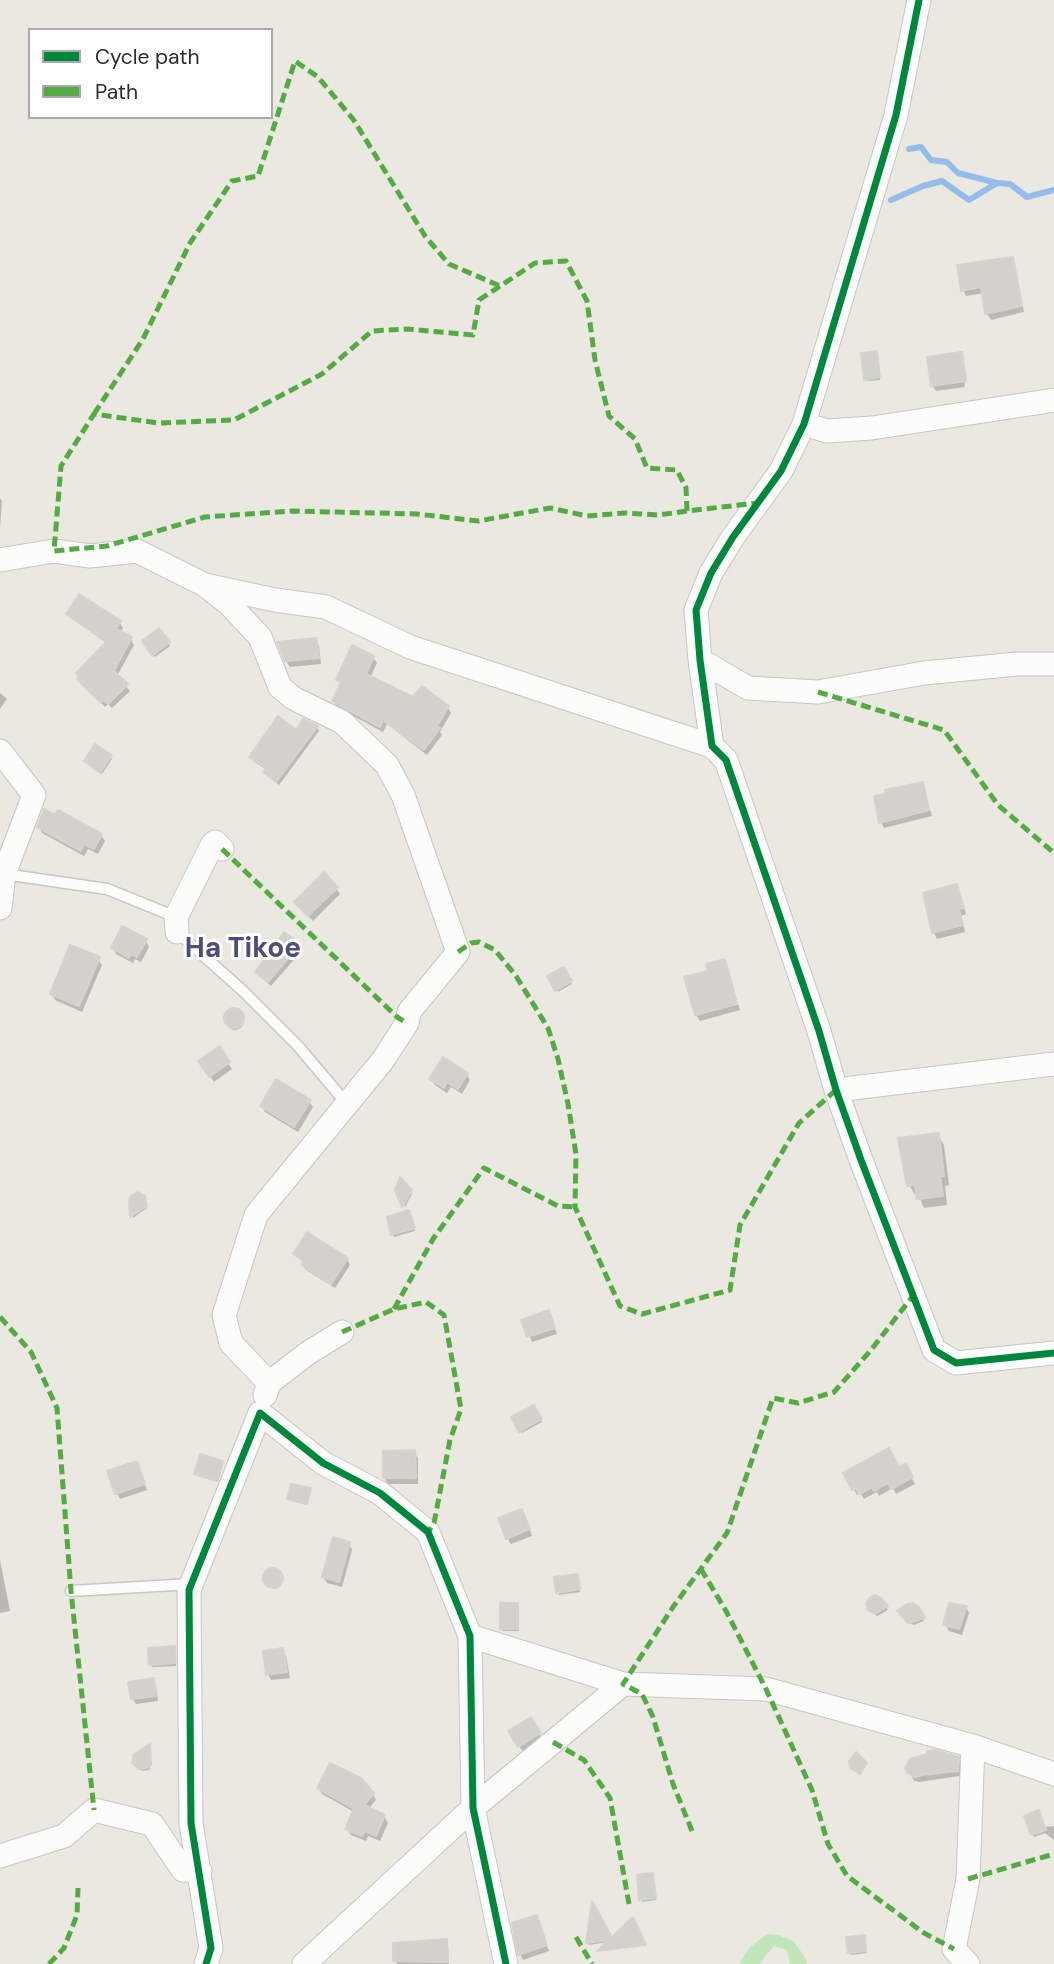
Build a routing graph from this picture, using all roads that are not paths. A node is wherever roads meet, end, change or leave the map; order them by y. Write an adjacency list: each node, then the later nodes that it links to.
1 (919, 0): 3 (street)
2 (1054, 400): 3 (street)
3 (804, 424): 6 (street)
4 (0, 561): 5 (street)
5 (205, 585): 8 (street); 16 (street)
6 (700, 660): 7 (street); 8 (street)
7 (1054, 664)
8 (712, 746): 15 (street)
9 (0, 751): 11 (street)
10 (222, 849): 13 (street)
11 (2, 873): 12 (street); 13 (lane)
12 (0, 908)
13 (177, 924): 16 (lane)
14 (1054, 1064): 15 (street)
15 (836, 1090): 18 (street)
16 (347, 1104): 19 (street)
17 (342, 1332): 19 (street)
18 (1054, 1353)
19 (269, 1383): 20 (street)
20 (260, 1413): 21 (street); 23 (street)
21 (191, 1584): 22 (lane); 29 (street)
22 (71, 1591)
23 (470, 1636): 24 (street); 27 (street)
24 (623, 1684): 25 (street); 27 (street)
25 (973, 1746): 26 (street); 33 (street)
26 (1054, 1774)
27 (473, 1808): 31 (street); 32 (street)
28 (0, 1856): 29 (street)
29 (200, 1871): 30 (street)
30 (214, 1959)
31 (304, 1964)
32 (506, 1964)
33 (968, 1964)

